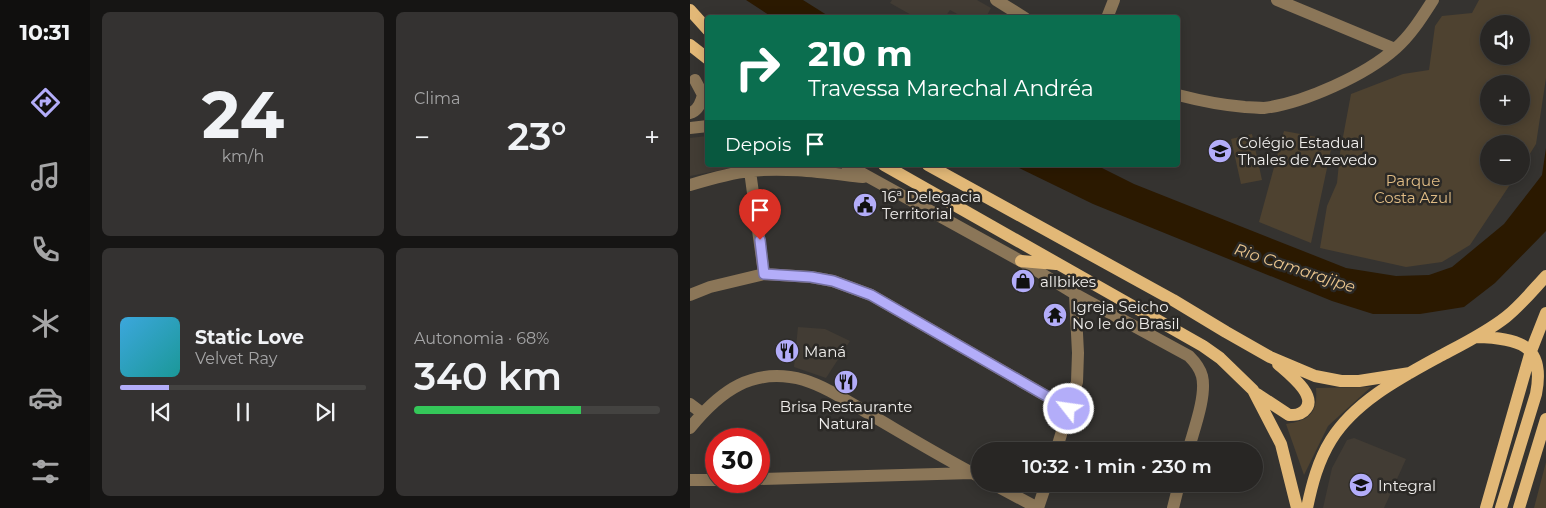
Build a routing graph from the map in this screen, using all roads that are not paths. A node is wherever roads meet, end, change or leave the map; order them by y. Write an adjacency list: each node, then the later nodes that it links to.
1 (996, 0): 6 (street)
2 (1114, 0): 7 (street)
3 (1277, 0): 10 (street)
4 (1433, 0): 10 (street)
5 (690, 10): 8 (main road)
6 (1021, 15)
7 (1108, 15)
8 (705, 27)
9 (690, 45): 11 (main road)
10 (1395, 49): 14 (street)
11 (705, 58)
12 (692, 79): 13 (street); 15 (street)
13 (705, 86)
14 (1180, 96)
15 (690, 113)
16 (705, 126): 17 (street)
17 (690, 128)
18 (850, 167): 22 (street)
19 (888, 167): 25 (main road)
20 (932, 167): 33 (main road)
21 (750, 171): 22 (street); 23 (street); 26 (street)
22 (869, 178): 24 (street)
23 (690, 185)
24 (1021, 261): 25 (main road); 28 (street)
25 (1061, 265): 35 (main road)
26 (764, 274): 29 (street); 37 (street)
27 (1546, 276): 31 (main road)
28 (1075, 294): 37 (street); 42 (street)
29 (690, 295)
30 (1546, 313): 32 (main road)
31 (1476, 337): 32 (main road); 34 (main road)
32 (1531, 351): 55 (main road); 56 (main road)
33 (1270, 357): 34 (main road); 35 (main road)
34 (1410, 372): 54 (main road)
35 (1253, 390): 53 (main road)
36 (690, 404): 38 (street)
37 (1069, 409): 41 (street)
38 (702, 413): 40 (street); 43 (street)
39 (1546, 419): 57 (main road)
40 (690, 428)
41 (1059, 442)
42 (1190, 442)
43 (971, 472)
44 (971, 475): 45 (street)
45 (770, 479)
46 (690, 480): 47 (street)
47 (705, 480)
48 (1007, 492): 51 (street)
49 (1043, 492): 51 (street)
50 (1177, 492): 52 (street)
51 (1038, 508)
52 (1173, 508)
53 (1297, 508)
54 (1307, 508)
55 (1486, 508)
56 (1502, 508)
57 (1519, 508)

